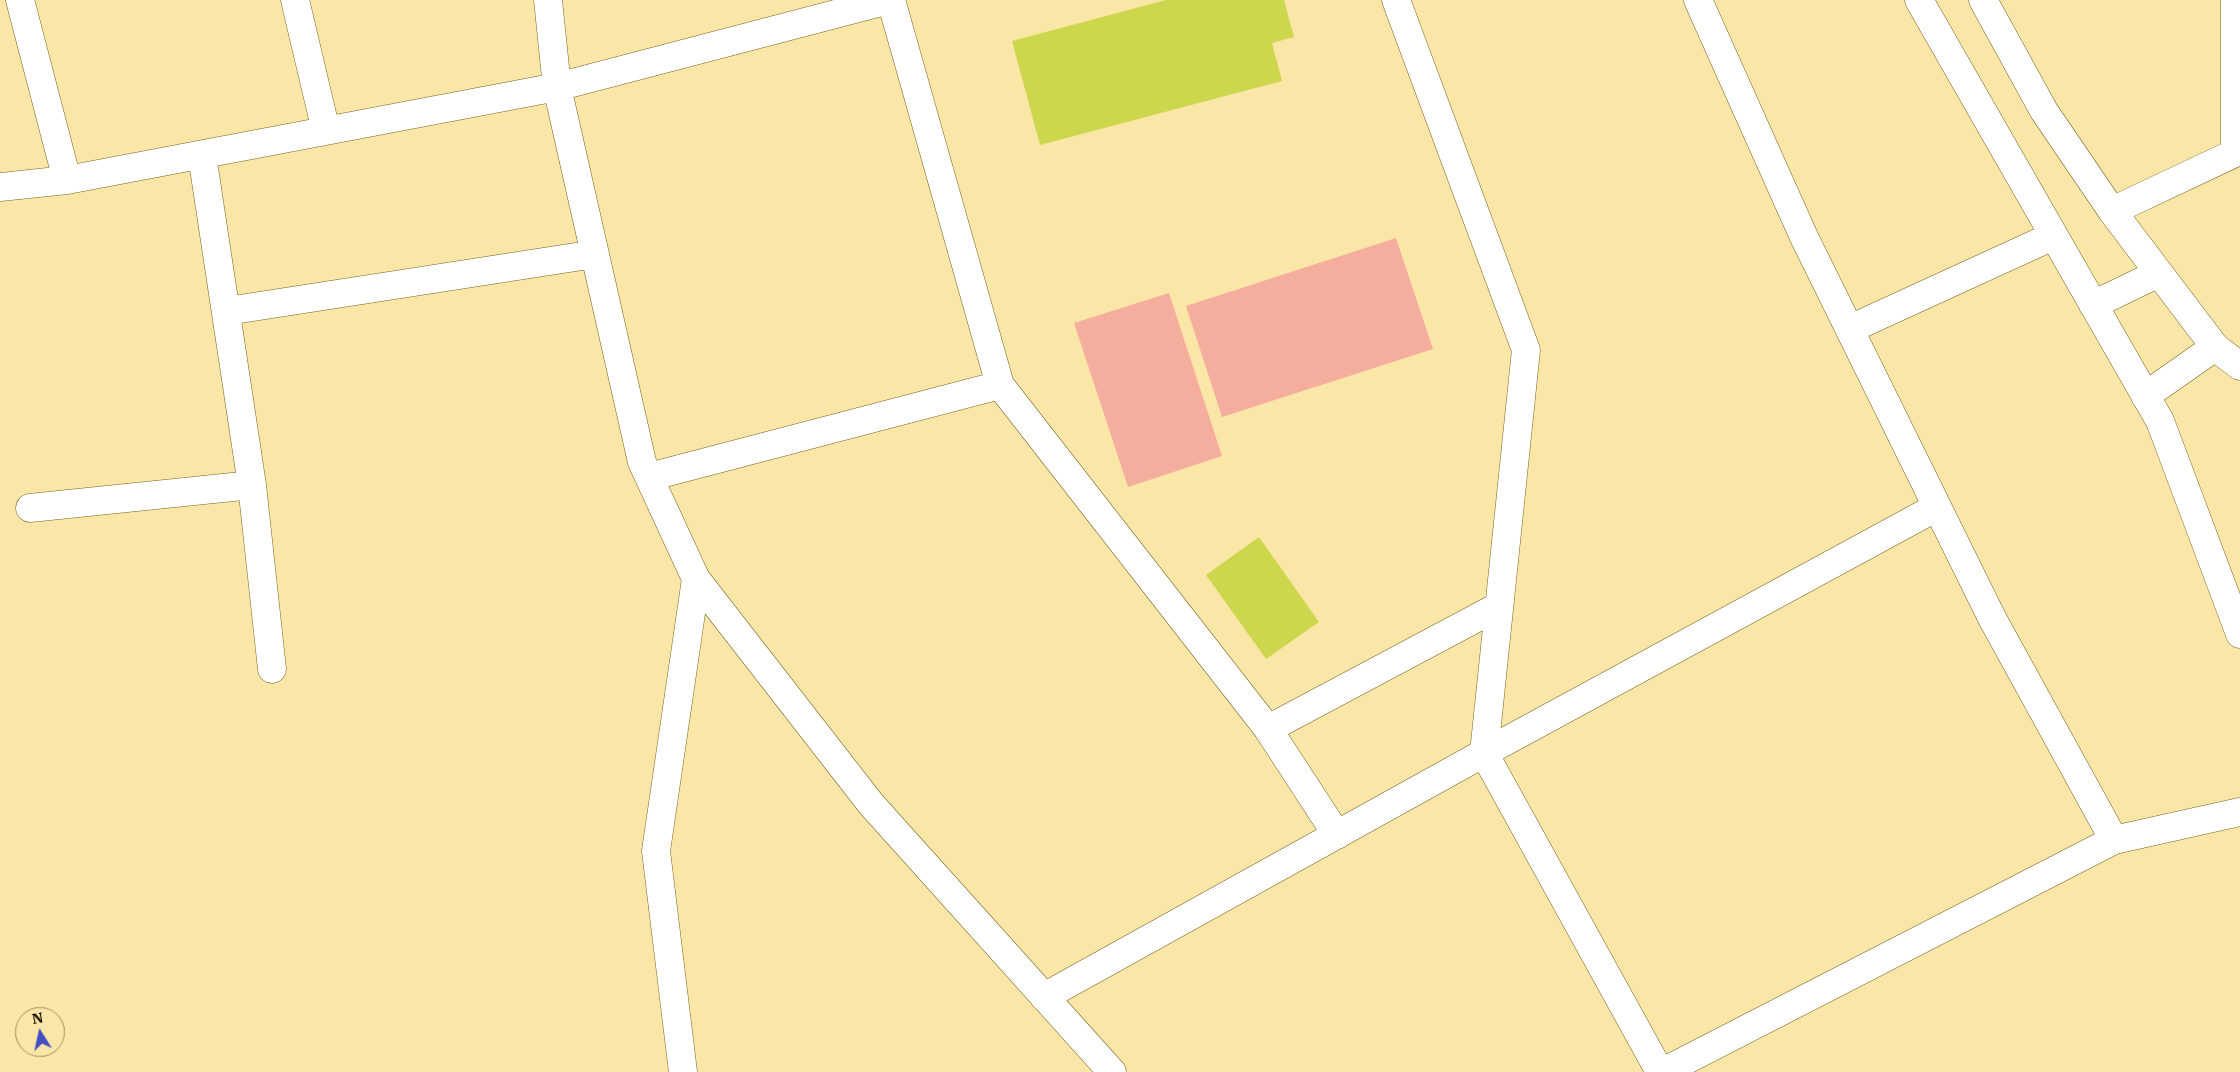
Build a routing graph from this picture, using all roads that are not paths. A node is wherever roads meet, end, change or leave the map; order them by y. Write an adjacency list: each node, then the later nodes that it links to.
1 (20, 0): 14 (street)
2 (295, 0): 11 (street)
3 (548, 0): 10 (street)
4 (890, 0): 10 (street); 25 (street)
5 (1396, 0): 32 (street)
6 (1698, 0): 22 (street)
7 (1919, 0): 17 (street)
8 (1983, 0): 16 (street)
9 (2235, 0): 12 (street)
10 (557, 87): 11 (street); 18 (street)
11 (326, 131): 13 (street)
12 (2238, 152): 16 (street)
13 (202, 155): 14 (street); 21 (street)
14 (67, 180): 15 (street)
15 (0, 187)
16 (2112, 211): 19 (street)
17 (2054, 236): 20 (street); 22 (street)
18 (594, 254): 21 (street); 27 (street)
19 (2159, 273): 20 (street); 23 (street)
20 (2093, 305): 26 (street)
21 (227, 311): 28 (street)
22 (1850, 329): 29 (street)
23 (2215, 347): 24 (street); 26 (street)
24 (2240, 366)
25 (1000, 385): 27 (street); 35 (street)
26 (2145, 396): 33 (street)
27 (650, 478): 31 (street)
28 (252, 485): 30 (street); 34 (street)
29 (1937, 507): 36 (street); 39 (street)
30 (30, 508)
31 (696, 579): 40 (street); 41 (street)
32 (1499, 606): 35 (street); 36 (street)
33 (2240, 634)
34 (272, 669)
35 (1268, 729): 38 (street)
36 (1484, 753): 38 (street); 43 (street)
37 (2240, 812): 39 (street)
38 (1337, 835): 40 (street)
39 (2114, 840): 43 (street)
40 (1044, 997): 42 (street)
41 (683, 1072)
42 (1112, 1072)
43 (1662, 1072)

